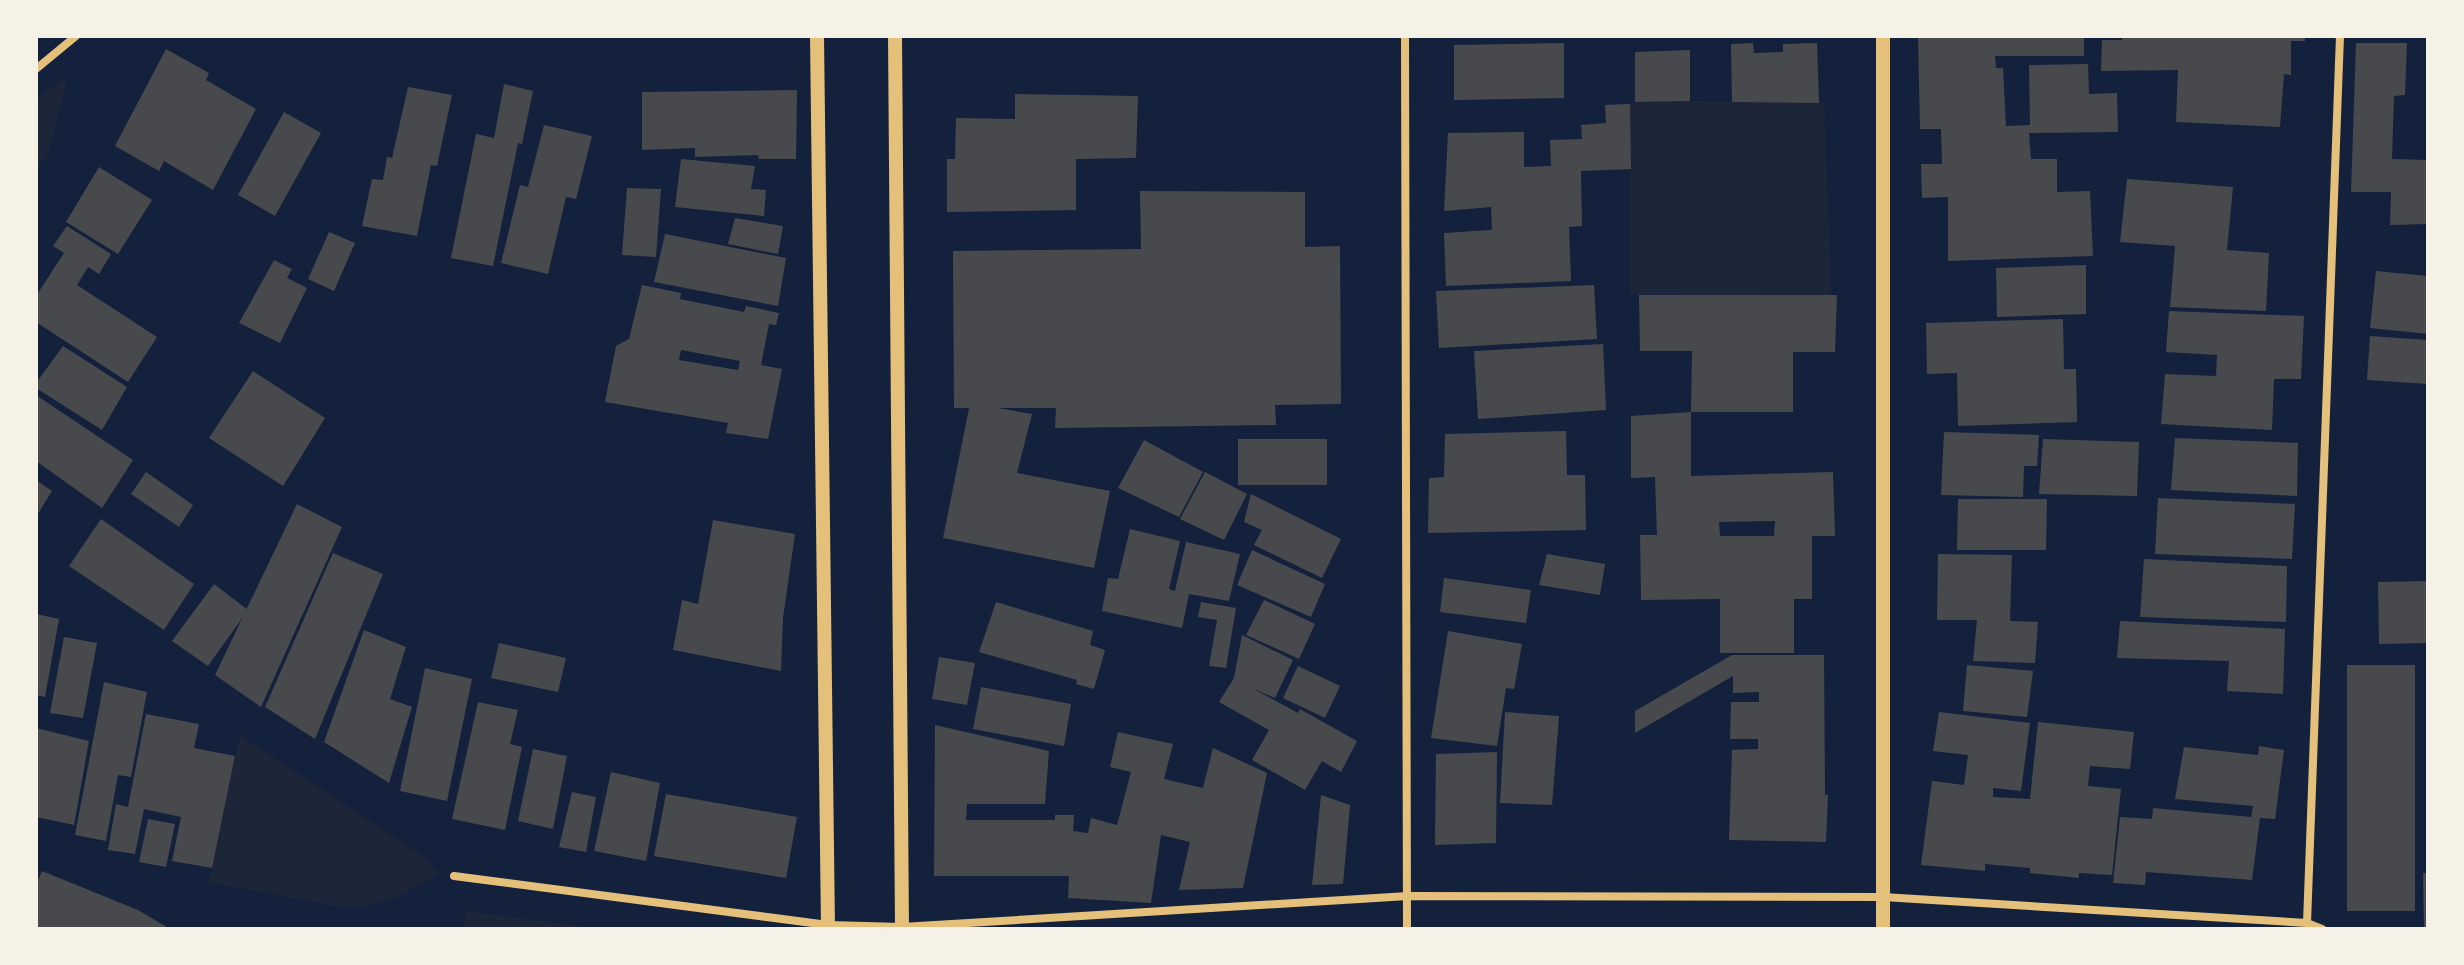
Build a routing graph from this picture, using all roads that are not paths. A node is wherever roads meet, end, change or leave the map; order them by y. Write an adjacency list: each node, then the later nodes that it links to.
1 (76, 36): 7 (street)
2 (817, 36): 12 (street)
3 (895, 36): 13 (street)
4 (1405, 36): 9 (street)
5 (1883, 36): 10 (street)
6 (2340, 36): 11 (street)
7 (36, 69)
8 (454, 876): 12 (street)
9 (1408, 896): 10 (street); 13 (street); 14 (street)
10 (1883, 897): 11 (street); 15 (street)
11 (2307, 923): 16 (street)
12 (828, 927): 13 (street)
13 (902, 928)
14 (1407, 929)
15 (1883, 929)
16 (2322, 929)

